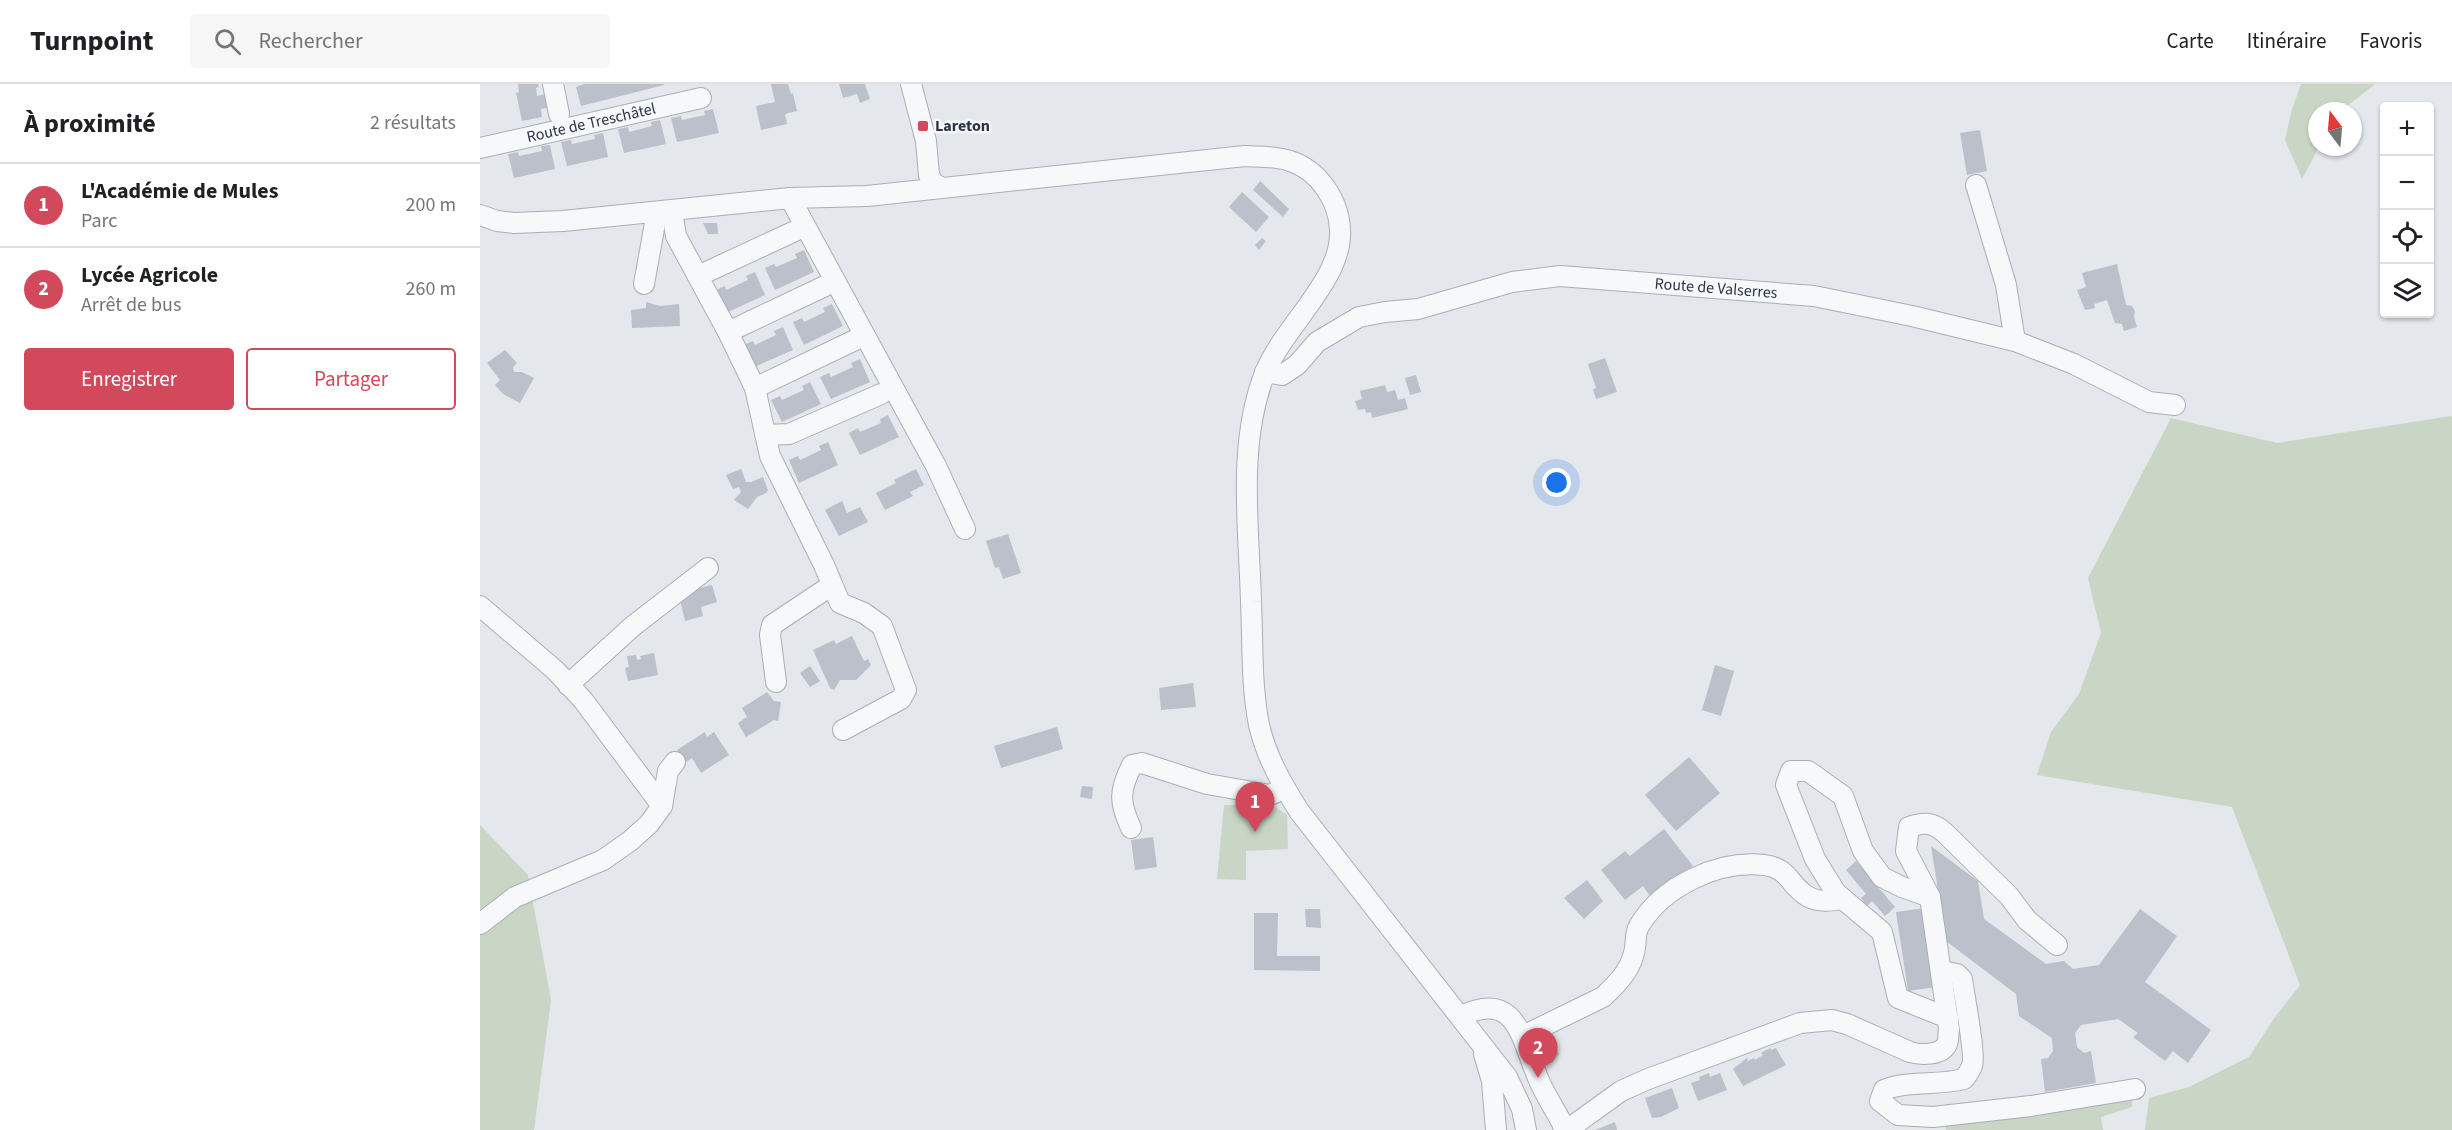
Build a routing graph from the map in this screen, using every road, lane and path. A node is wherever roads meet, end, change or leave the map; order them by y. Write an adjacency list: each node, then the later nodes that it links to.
1 (553, 84): 4 (street)
2 (910, 84): 6 (street)
3 (701, 98): 5 (street, Route de Treschâtel)
4 (559, 114)
5 (480, 148)
6 (935, 181): 8 (street); 8 (street); 18 (street)
7 (1976, 184): 17 (street)
8 (790, 198): 9 (street); 23 (street)
9 (664, 211): 10 (street); 12 (street); 13 (street)
10 (480, 215)
11 (795, 231): 12 (street)
12 (698, 276): 15 (street)
13 (644, 284)
14 (825, 286): 15 (street)
15 (728, 332): 19 (street)
16 (855, 340): 19 (street)
17 (2015, 341): 18 (street, Route de Valserres); 21 (street, Route de Valserres)
18 (1265, 372): 31 (street)
19 (755, 388): 22 (street)
20 (881, 394): 22 (street)
21 (2175, 405)
22 (766, 435): 25 (street)
23 (965, 529)
24 (708, 568): 28 (street)
25 (832, 585): 27 (street); 29 (street)
26 (480, 606): 28 (street)
27 (776, 682)
28 (568, 686): 32 (street)
29 (843, 730)
30 (675, 762): 32 (street)
31 (1285, 788): 33 (street); 39 (street)
32 (662, 806): 36 (street)
33 (1131, 828)
34 (1930, 897): 35 (street); 37 (street); 38 (street)
35 (1843, 899): 40 (street); 42 (street)
36 (480, 924)
37 (2057, 945)
38 (1941, 971): 40 (street); 43 (street)
39 (1461, 1016): 41 (street); 42 (street)
40 (1948, 1018): 46 (street)
41 (1474, 1032): 44 (street); 45 (street)
42 (1523, 1036): 46 (street)
43 (2135, 1089)
44 (1496, 1130)
45 (1526, 1130)
46 (1565, 1130)

